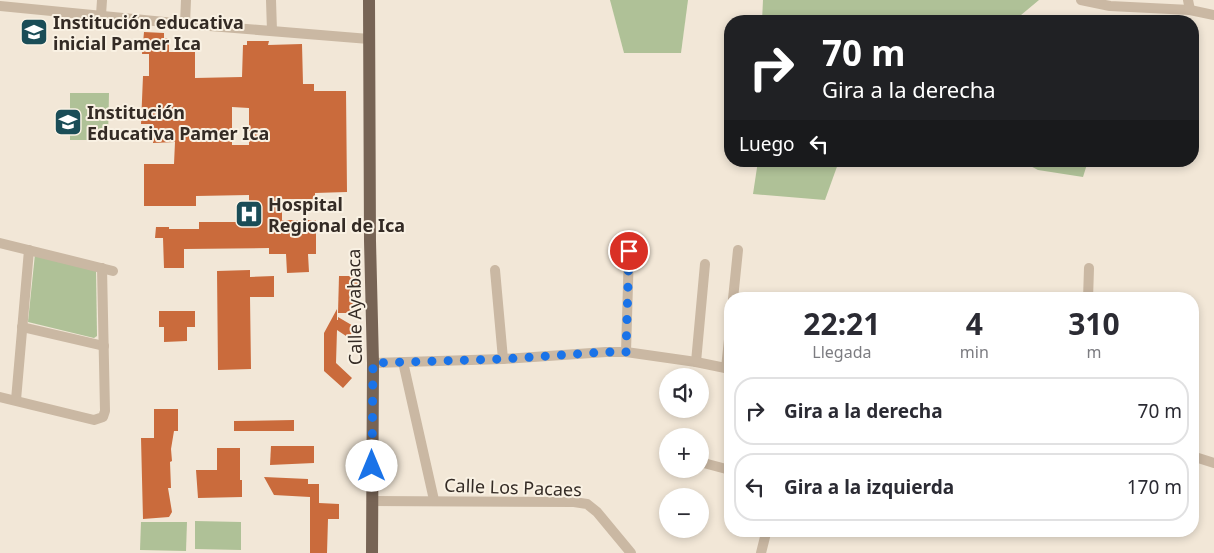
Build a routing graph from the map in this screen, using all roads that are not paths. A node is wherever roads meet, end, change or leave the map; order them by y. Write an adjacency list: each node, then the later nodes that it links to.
1 (102, 0): 8 (street)
2 (186, 0): 10 (street)
3 (271, 0): 11 (street)
4 (369, 0): 12 (main road, Calle Ayabaca)
5 (1081, 0): 6 (street)
6 (1189, 5): 9 (street)
7 (0, 6): 8 (street)
8 (101, 15): 10 (street)
9 (1214, 15)
10 (185, 24): 11 (street)
11 (272, 31): 12 (street)
12 (370, 39): 30 (main road, Calle Ayabaca)
13 (0, 243): 14 (street)
14 (29, 250): 18 (street); 24 (street)
15 (738, 250): 22 (street)
16 (629, 251): 26 (street)
17 (704, 264): 29 (street)
18 (102, 268): 21 (street); 25 (street)
19 (1089, 268): 23 (street)
20 (495, 270): 27 (street)
21 (113, 271)
22 (734, 292)
23 (1088, 292)
24 (22, 327): 25 (street); 33 (street)
25 (104, 346): 33 (street)
26 (626, 352): 27 (street); 29 (street)
27 (503, 359): 28 (street)
28 (403, 362): 30 (street); 38 (street)
29 (696, 362): 31 (street)
30 (373, 363): 39 (main road, Calle Ayabaca)
31 (724, 368)
32 (0, 397): 33 (street)
33 (16, 400)
34 (1199, 458): 35 (street)
35 (1214, 463)
36 (709, 464): 37 (street)
37 (724, 468)
38 (434, 500): 39 (street, Calle Los Pacaes); 42 (street, Calle Los Pacaes)
39 (372, 501): 41 (main road, Calle Ayabaca)
40 (765, 537): 43 (street)
41 (372, 553)
42 (631, 553)
43 (761, 553)

